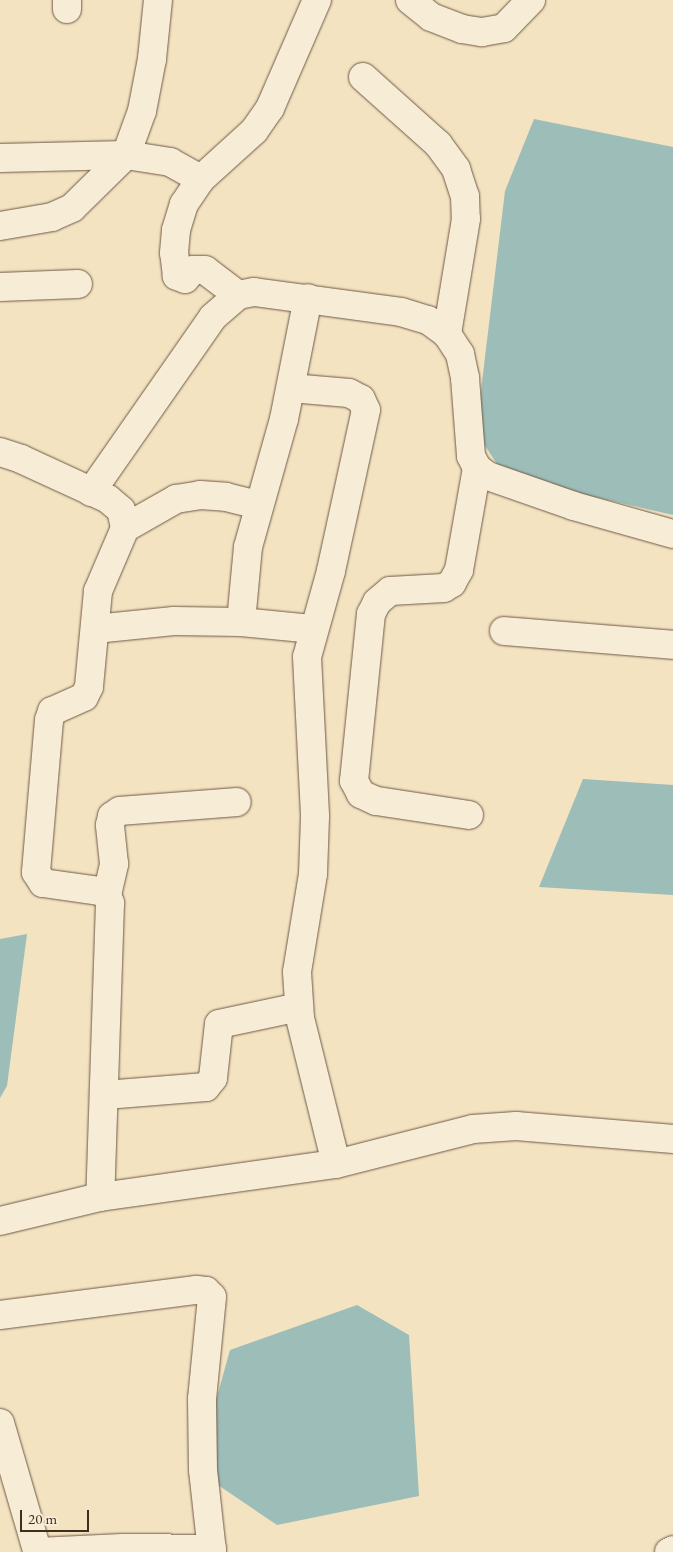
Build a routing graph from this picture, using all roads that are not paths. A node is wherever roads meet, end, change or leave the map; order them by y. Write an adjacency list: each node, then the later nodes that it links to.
1 (158, 0): 6 (street)
2 (317, 0): 8 (street)
3 (410, 0): 4 (street)
4 (531, 0)
5 (362, 76): 14 (street)
6 (126, 154): 7 (street); 8 (street); 9 (street)
7 (0, 158)
8 (201, 179): 12 (street)
9 (0, 226)
10 (78, 284): 11 (street)
11 (0, 287)
12 (238, 295): 13 (street); 18 (street)
13 (308, 298): 14 (street); 15 (street)
14 (448, 334): 17 (street)
15 (291, 388): 19 (street); 24 (street)
16 (0, 452): 18 (street)
17 (477, 468): 21 (street); 28 (street)
18 (91, 492): 20 (street)
19 (258, 505): 20 (street); 22 (street)
20 (125, 528): 23 (street)
21 (673, 534)
22 (241, 622): 23 (street); 24 (street)
23 (95, 629): 29 (street)
24 (312, 629): 30 (street)
25 (504, 631): 26 (street)
26 (673, 645)
27 (237, 802): 29 (street)
28 (469, 815)
29 (107, 895): 31 (street)
30 (299, 1007): 31 (street); 33 (street)
31 (105, 1095): 34 (street)
32 (673, 1139): 33 (street)
33 (336, 1164): 34 (street)
34 (100, 1197): 35 (street)
35 (0, 1220)
36 (0, 1315): 40 (street)
37 (0, 1423): 39 (street)
38 (673, 1550): 41 (street)
39 (37, 1551): 40 (street)
40 (212, 1551)
41 (669, 1552)

